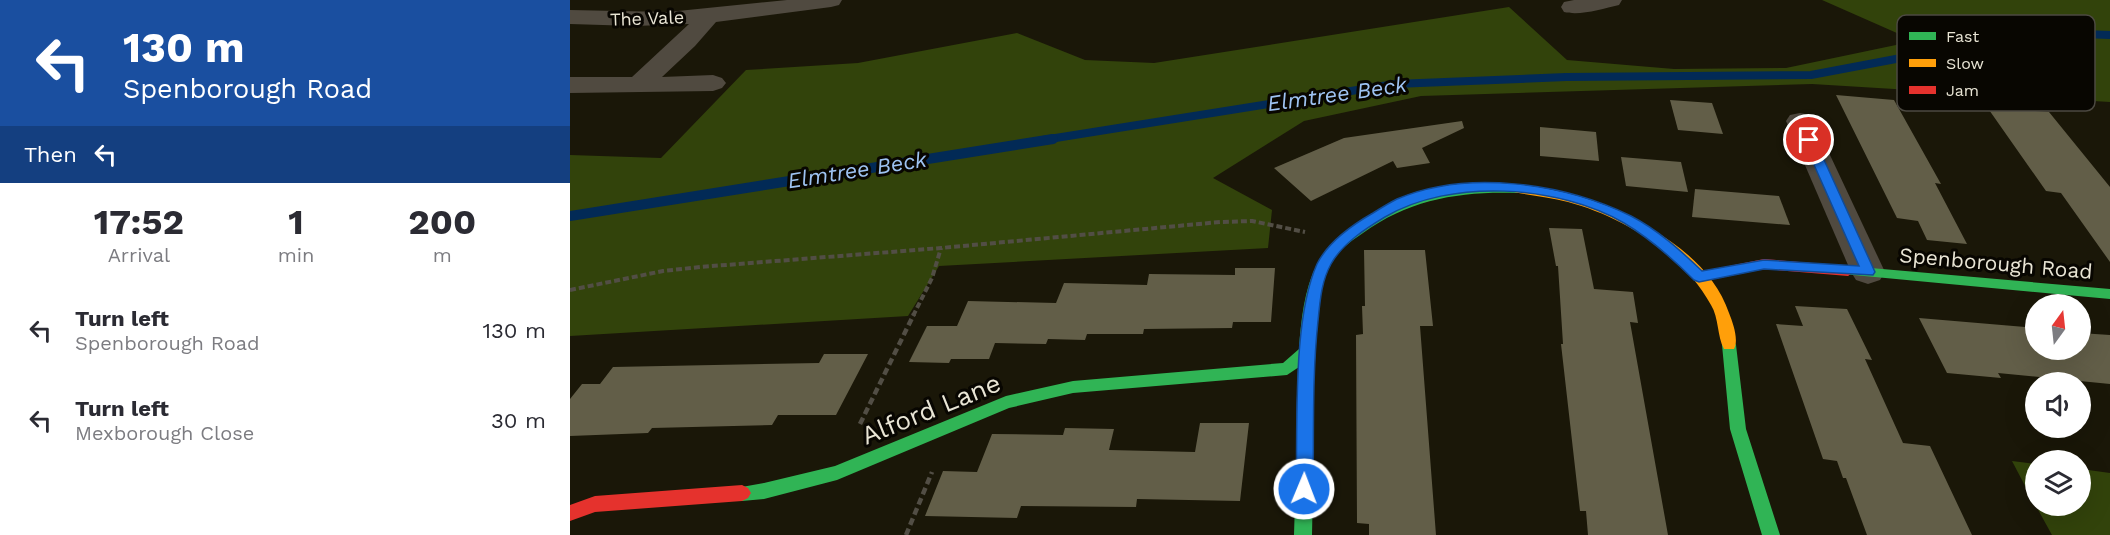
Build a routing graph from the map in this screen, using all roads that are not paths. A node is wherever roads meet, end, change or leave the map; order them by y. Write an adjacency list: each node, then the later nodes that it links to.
1 (831, 0): 4 (street, The Vale)
2 (1611, 0): 3 (street)
3 (1572, 7)
4 (710, 15): 5 (street, The Vale); 8 (street)
5 (570, 18)
6 (713, 83): 8 (street)
7 (570, 85): 8 (street)
8 (638, 86)
9 (1800, 121): 10 (street)
10 (1868, 272): 11 (street, Spenborough Road); 12 (street, Spenborough Road)
11 (1699, 277): 13 (street); 16 (street)
12 (2110, 294)
13 (1307, 351): 14 (street, Alford Lane); 15 (street)
14 (570, 513)
15 (1303, 535)
16 (1771, 535)

